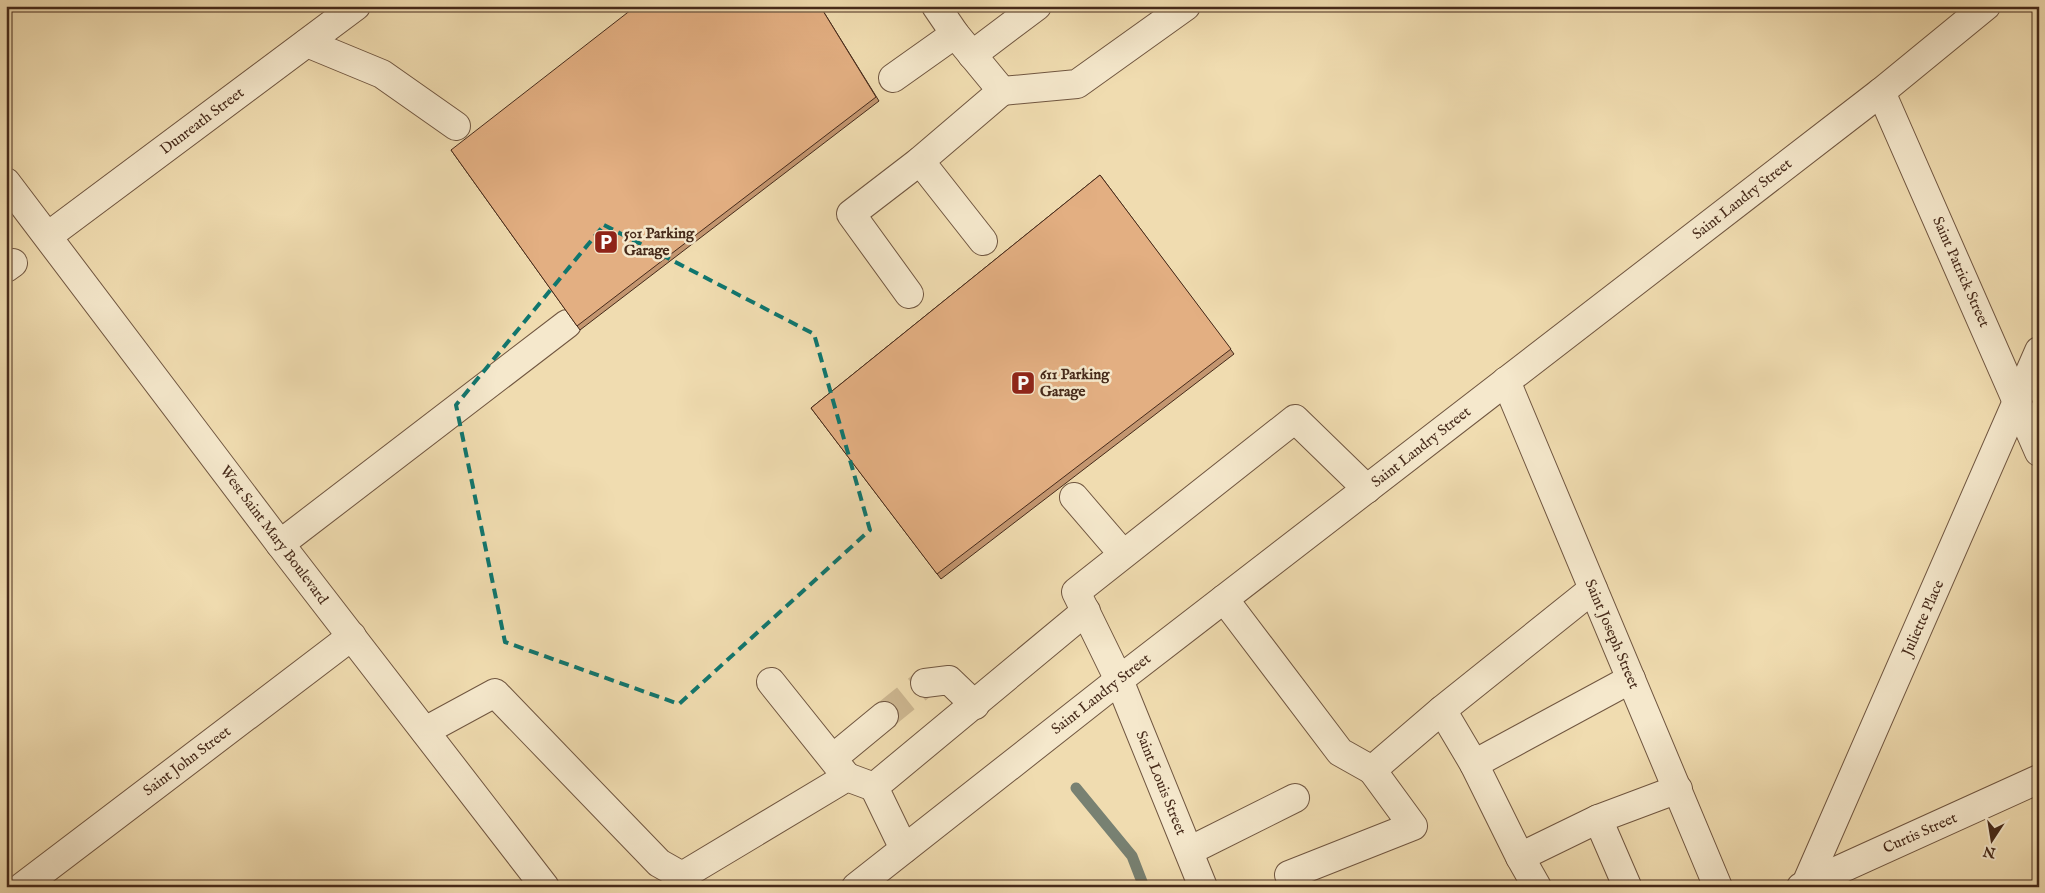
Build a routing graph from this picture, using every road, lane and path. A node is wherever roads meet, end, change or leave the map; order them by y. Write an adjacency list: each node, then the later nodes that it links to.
1 (356, 6): 7 (street, Dunreath Street)
2 (936, 6): 6 (street)
3 (1037, 6): 8 (street)
4 (1186, 6): 10 (street)
5 (1986, 6): 11 (street, Saint Landry Street)
6 (955, 34): 8 (street); 9 (street)
7 (307, 43): 12 (street); 15 (street, Dunreath Street)
8 (972, 55): 10 (street)
9 (893, 78)
10 (1002, 91): 13 (street)
11 (1881, 92): 20 (street, Saint Landry Street); 21 (street, Saint Patrick Street)
12 (456, 126)
13 (920, 161): 16 (street); 17 (street)
14 (6, 182): 15 (street, West Saint Mary Boulevard)
15 (48, 236): 25 (street, West Saint Mary Boulevard)
16 (983, 241)
17 (909, 294)
18 (567, 324): 25 (street)
19 (2039, 351): 21 (street, Juliette Place)
20 (1506, 381): 23 (street, Saint Landry Street); 27 (street, Saint Joseph Street)
21 (2017, 400): 22 (street, Saint Patrick Street); 50 (street, Juliette Place)
22 (2039, 452)
23 (1367, 489): 26 (street); 28 (street, Saint Landry Street)
24 (1074, 497): 26 (street)
25 (280, 544): 30 (street, West Saint Mary Boulevard)
26 (1123, 554): 29 (street, Saint Louis Street)
27 (1593, 589): 31 (street, Saint Joseph Street); 36 (street)
28 (1224, 599): 32 (street, Saint Landry Street); 41 (street)
29 (1086, 610): 32 (street, Saint Louis Street); 35 (street)
30 (352, 636): 38 (street, West Saint Mary Boulevard); 51 (street, Saint John Street)
31 (1631, 678): 39 (street); 44 (street, Saint Joseph Street)
32 (1119, 680): 47 (street, Saint Landry Street); 48 (street, Saint Louis Street)
33 (771, 682): 40 (street)
34 (925, 683): 35 (street)
35 (975, 705): 43 (street)
36 (1442, 710): 39 (street); 41 (street)
37 (884, 716): 40 (street)
38 (424, 731): 40 (street); 52 (street, West Saint Mary Boulevard)
39 (1474, 764): 49 (street)
40 (840, 768): 43 (street)
41 (1372, 770): 55 (street)
42 (2039, 779): 50 (street, Curtis Street)
43 (874, 787): 47 (street)
44 (1678, 789): 46 (street); 58 (street, Saint Joseph Street)
45 (1295, 798): 48 (street)
46 (1598, 819): 49 (street); 57 (street)
47 (904, 849): 53 (street, Saint Landry Street)
48 (1188, 851): 54 (street, Saint Louis Street)
49 (1520, 857): 56 (street)
50 (1804, 886)
51 (22, 887)
52 (545, 887)
53 (856, 887)
54 (1203, 887)
55 (1295, 887)
56 (1537, 887)
57 (1625, 887)
58 (1718, 887)

